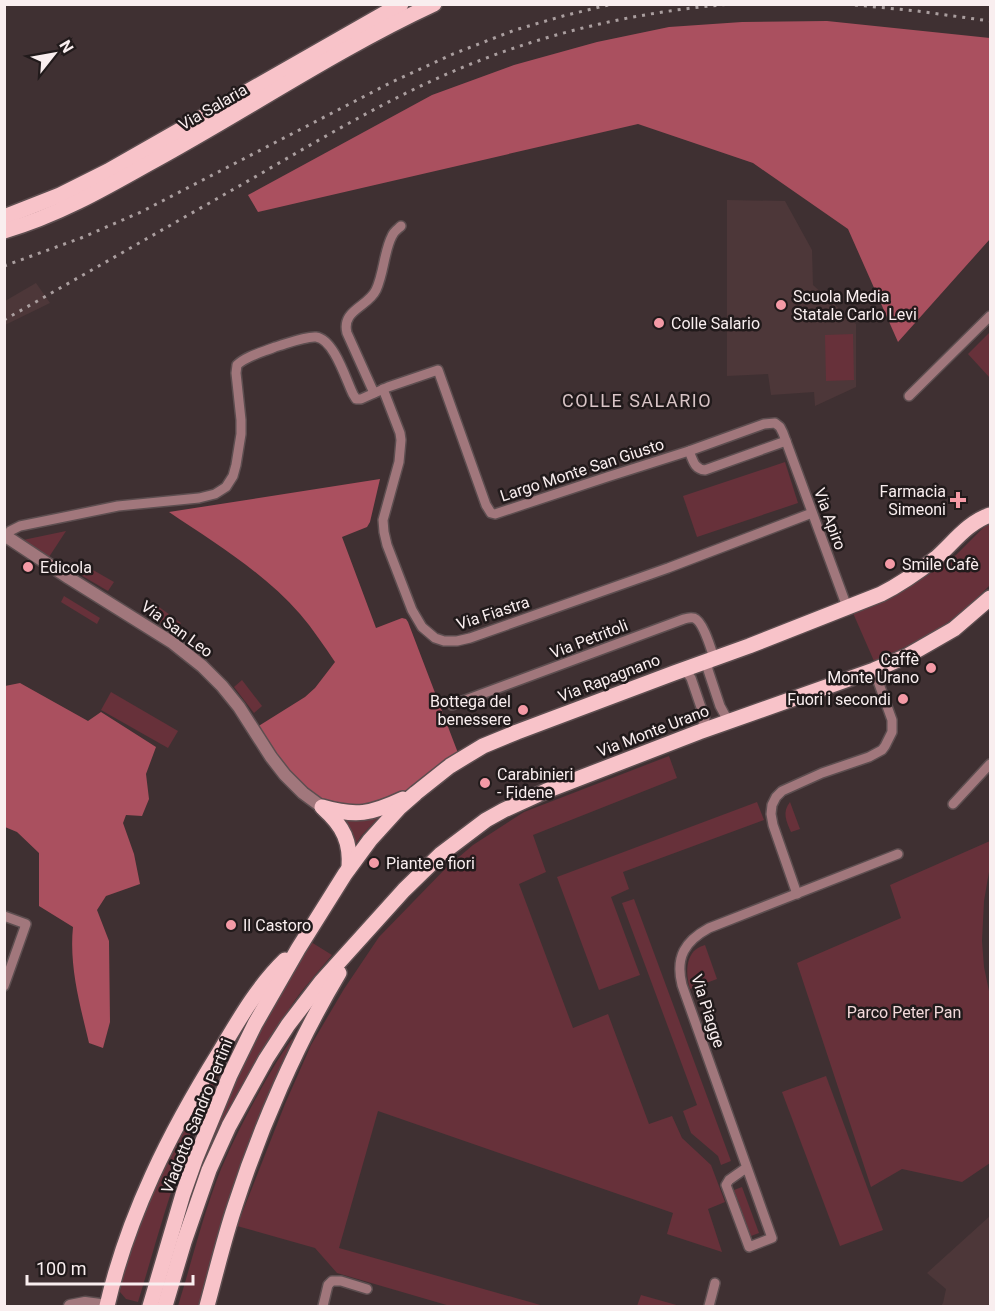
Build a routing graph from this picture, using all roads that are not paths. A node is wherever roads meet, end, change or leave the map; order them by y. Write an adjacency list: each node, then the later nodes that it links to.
1 (401, 4): 3 (main road, Via Salaria)
2 (434, 4): 5 (main road, Via Salaria)
3 (4, 217)
4 (401, 226): 8 (street)
5 (4, 231)
6 (990, 316): 9 (street)
7 (383, 389): 8 (street); 11 (street, Largo Monte San Giusto); 12 (street, Via Fiastra)
8 (374, 393): 14 (street)
9 (909, 396)
10 (786, 441): 11 (street, Largo Monte San Giusto); 11 (street, Largo Monte San Giusto); 12 (street, Via Apiro)
11 (689, 451)
12 (812, 513): 16 (street, Via Apiro)
13 (990, 515): 16 (main road, Via Rapagnano)
14 (6, 536): 26 (street, Via San Leo)
15 (990, 598): 18 (main road, Via Monte Urano)
16 (847, 608): 17 (main road, Via Rapagnano)
17 (714, 658): 19 (main road, Via Rapagnano); 20 (street, Via Petritoli); 21 (street)
18 (874, 670): 21 (main road, Via Monte Urano); 29 (street)
19 (680, 671): 22 (street); 24 (main road, Via Rapagnano)
20 (452, 705)
21 (735, 719): 22 (main road, Via Monte Urano)
22 (701, 731): 31 (main road, Via Monte Urano)
23 (990, 764): 25 (street)
24 (416, 792): 26 (main road); 28 (main road, Via Rapagnano)
25 (953, 804)
26 (322, 807): 28 (main road)
27 (898, 854): 29 (street, Via Piagge)
28 (350, 868): 32 (main road, Via Rapagnano)
29 (797, 894): 34 (street, Via Piagge)
30 (4, 916): 33 (street)
31 (357, 941): 40 (main road, Viadotto Sandro Pertini); 41 (main road)
32 (298, 949): 38 (main road); 39 (main road, Viadotto Sandro Pertini)
33 (5, 984)
34 (746, 1168): 34 (street, Via Piagge)
35 (715, 1284): 43 (street)
36 (367, 1289): 42 (street)
37 (70, 1306): 38 (street)
38 (108, 1306)
39 (150, 1306)
40 (165, 1306)
41 (207, 1306)
42 (323, 1306)
43 (709, 1306)

